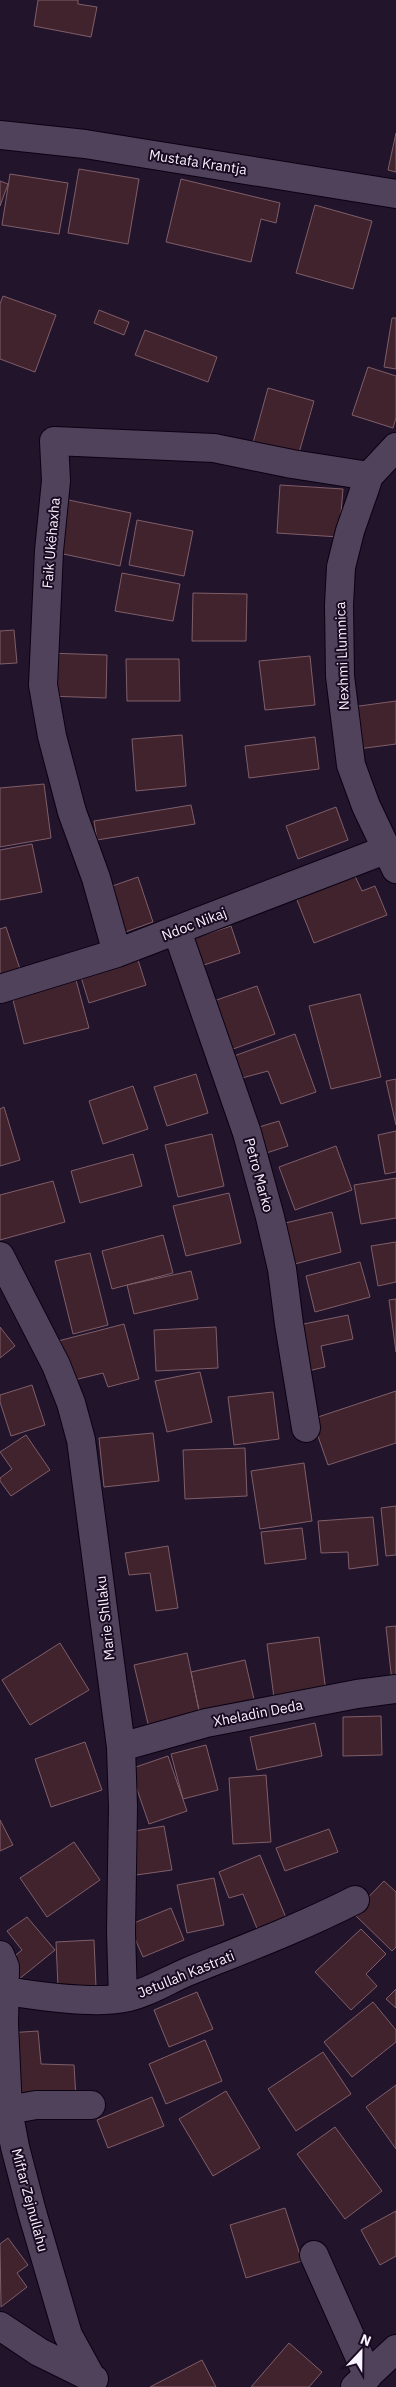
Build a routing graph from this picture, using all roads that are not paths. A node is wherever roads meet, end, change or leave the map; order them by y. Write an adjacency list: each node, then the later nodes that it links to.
1 (0, 136): 2 (street, Mustafa Krantja)
2 (396, 194)
3 (396, 447): 4 (street, Nexhmi Llumnica)
4 (369, 476): 5 (street, Nexhmi Llumnica); 7 (street, Faik Ukëhaxha)
5 (390, 860): 6 (street, Ndoc Nikaj)
6 (176, 932): 7 (street, Ndoc Nikaj); 10 (street, Petro Marko)
7 (117, 953): 8 (street, Ndoc Nikaj)
8 (0, 989)
9 (0, 1256): 12 (street, Marie Shllaku)
10 (306, 1428)
11 (396, 1689): 12 (street, Xheladin Deda)
12 (121, 1747): 16 (street, Marie Shllaku)
13 (355, 1900): 16 (street, Jetullah Kastrati)
14 (0, 1955): 15 (street, Miftar Zejnullahu)
15 (6, 1991): 16 (street, Jetullah Kastrati); 18 (street, Miftar Zejnullahu)
16 (123, 1998)
17 (90, 2105): 18 (street)
18 (8, 2110): 22 (street, Miftar Zejnullahu)
19 (314, 2255): 23 (street)
20 (0, 2326): 22 (street)
21 (396, 2349): 23 (street)
22 (98, 2382)
23 (361, 2382)

